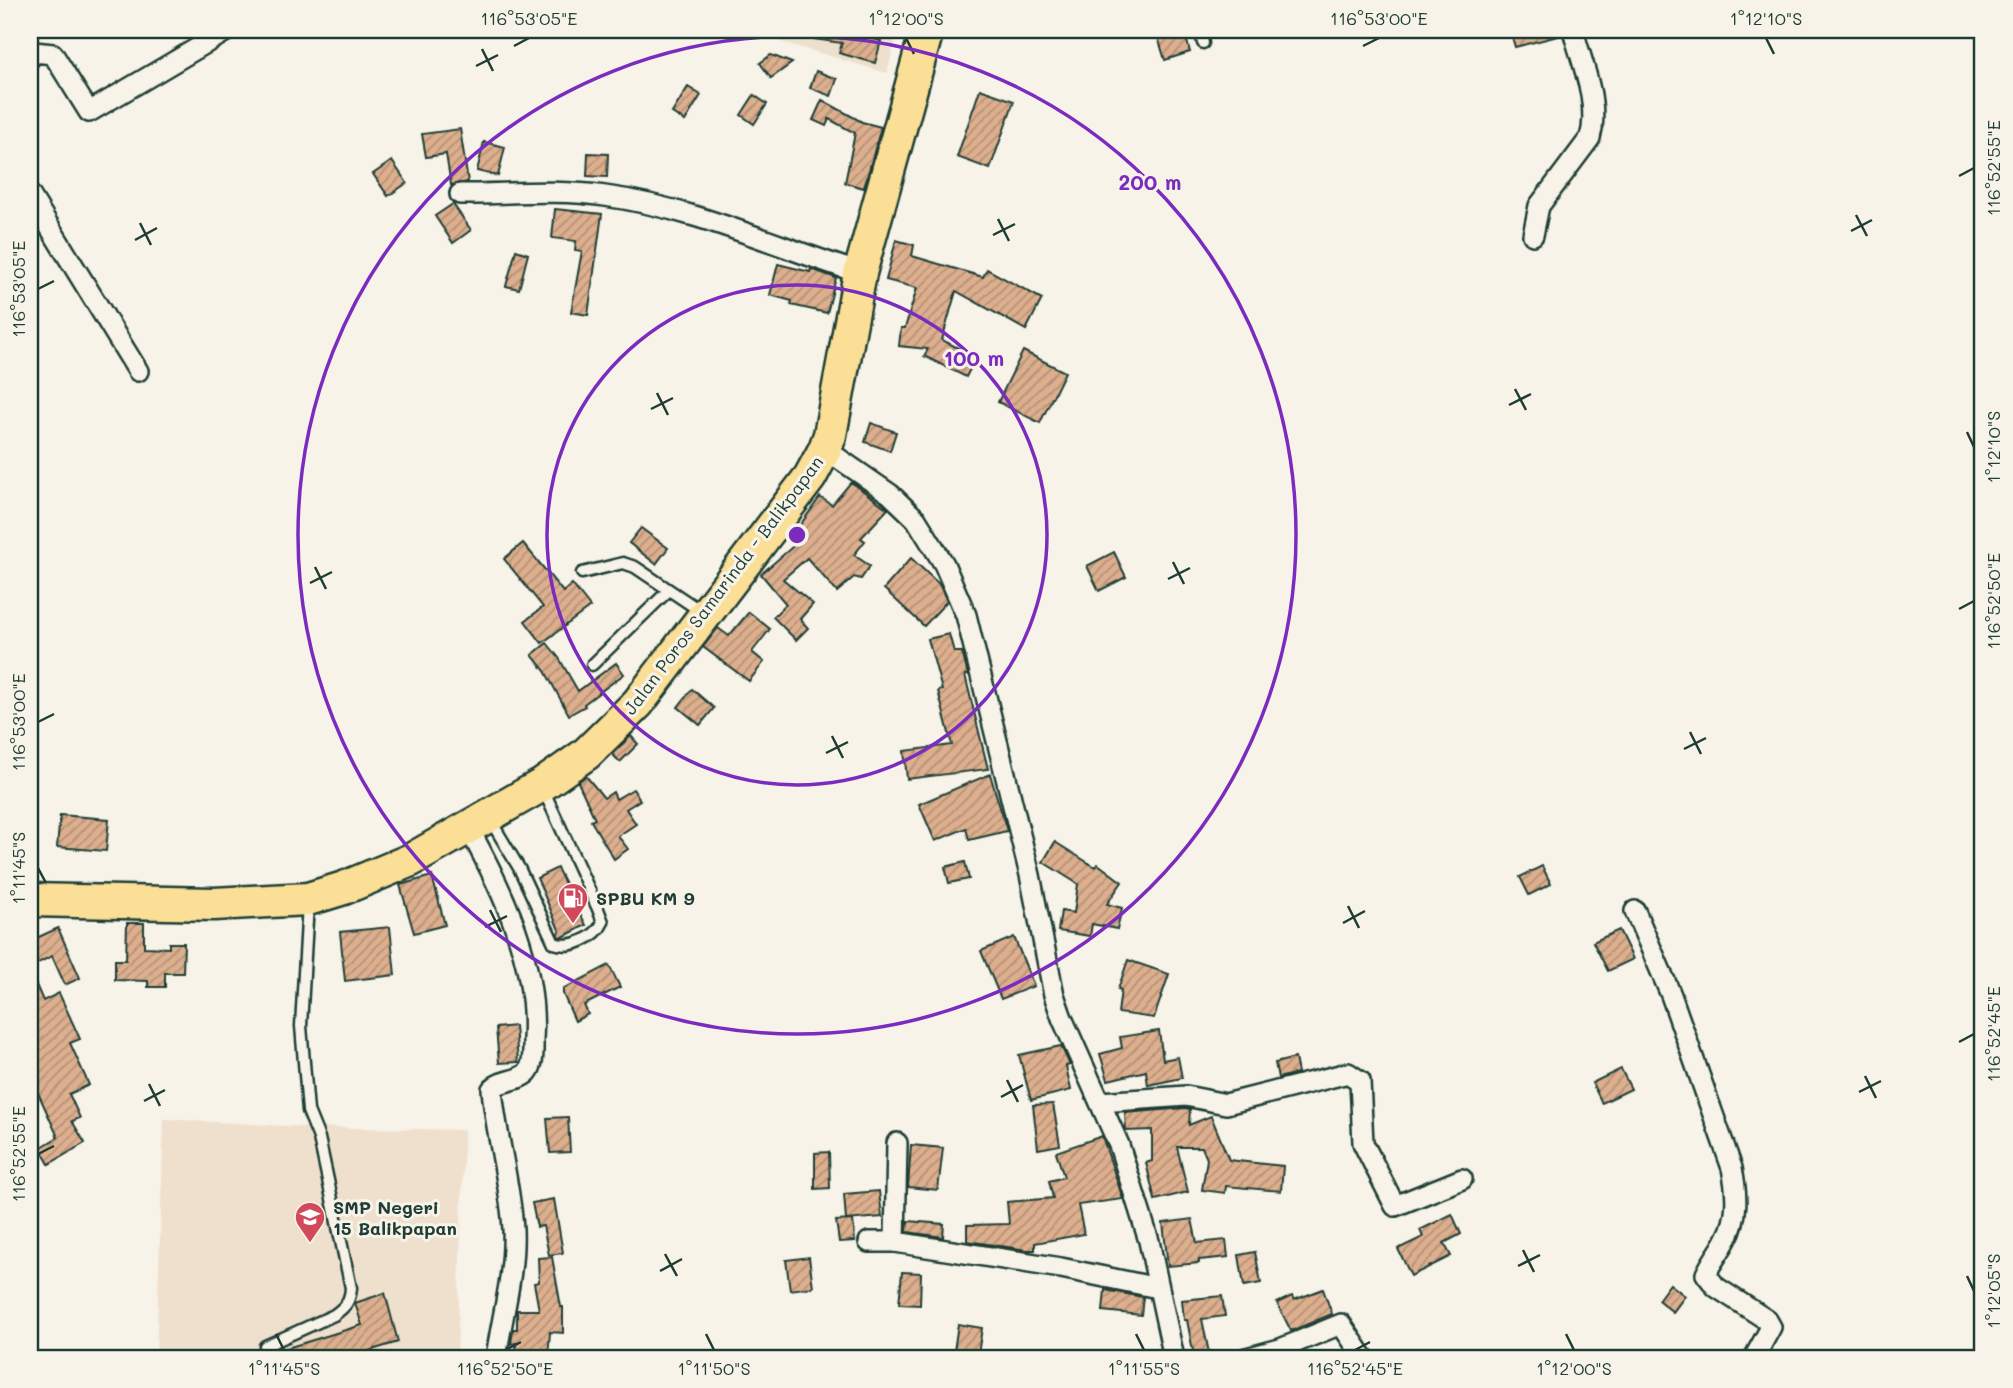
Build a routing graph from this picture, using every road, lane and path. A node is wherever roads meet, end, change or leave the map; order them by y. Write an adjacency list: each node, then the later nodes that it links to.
1 (228, 30): 6 (street)
2 (927, 30): 10 (highway, Jalan Poros Samarinda - Balikpapan)
3 (1200, 30): 5 (lane)
4 (1573, 30): 9 (street)
5 (1203, 43)
6 (30, 58)
7 (460, 194): 10 (street)
8 (30, 195): 11 (street)
9 (1533, 235)
10 (860, 274): 12 (highway, Jalan Poros Samarinda - Balikpapan)
11 (138, 371)
12 (825, 449): 15 (highway, Jalan Poros Samarinda - Balikpapan); 22 (street)
13 (582, 573): 14 (lane)
14 (668, 591): 15 (lane); 16 (lane)
15 (705, 614): 17 (highway, Jalan Poros Samarinda - Balikpapan)
16 (592, 665)
17 (542, 785): 18 (highway, Jalan Poros Samarinda - Balikpapan); 18 (lane)
18 (478, 821): 20 (highway, Jalan Poros Samarinda - Balikpapan); 29 (street)
19 (30, 900): 20 (highway, Jalan Poros Samarinda - Balikpapan)
20 (309, 900): 28 (lane)
21 (1635, 911): 33 (street)
22 (1100, 1101): 24 (street); 27 (street)
23 (897, 1143): 26 (street)
24 (1462, 1179)
25 (869, 1242): 26 (street)
26 (895, 1242): 27 (street)
27 (1158, 1287): 30 (street)
28 (265, 1346)
29 (496, 1358)
30 (1174, 1358)
31 (1247, 1358): 32 (street)
32 (1364, 1358)
33 (1754, 1358)

